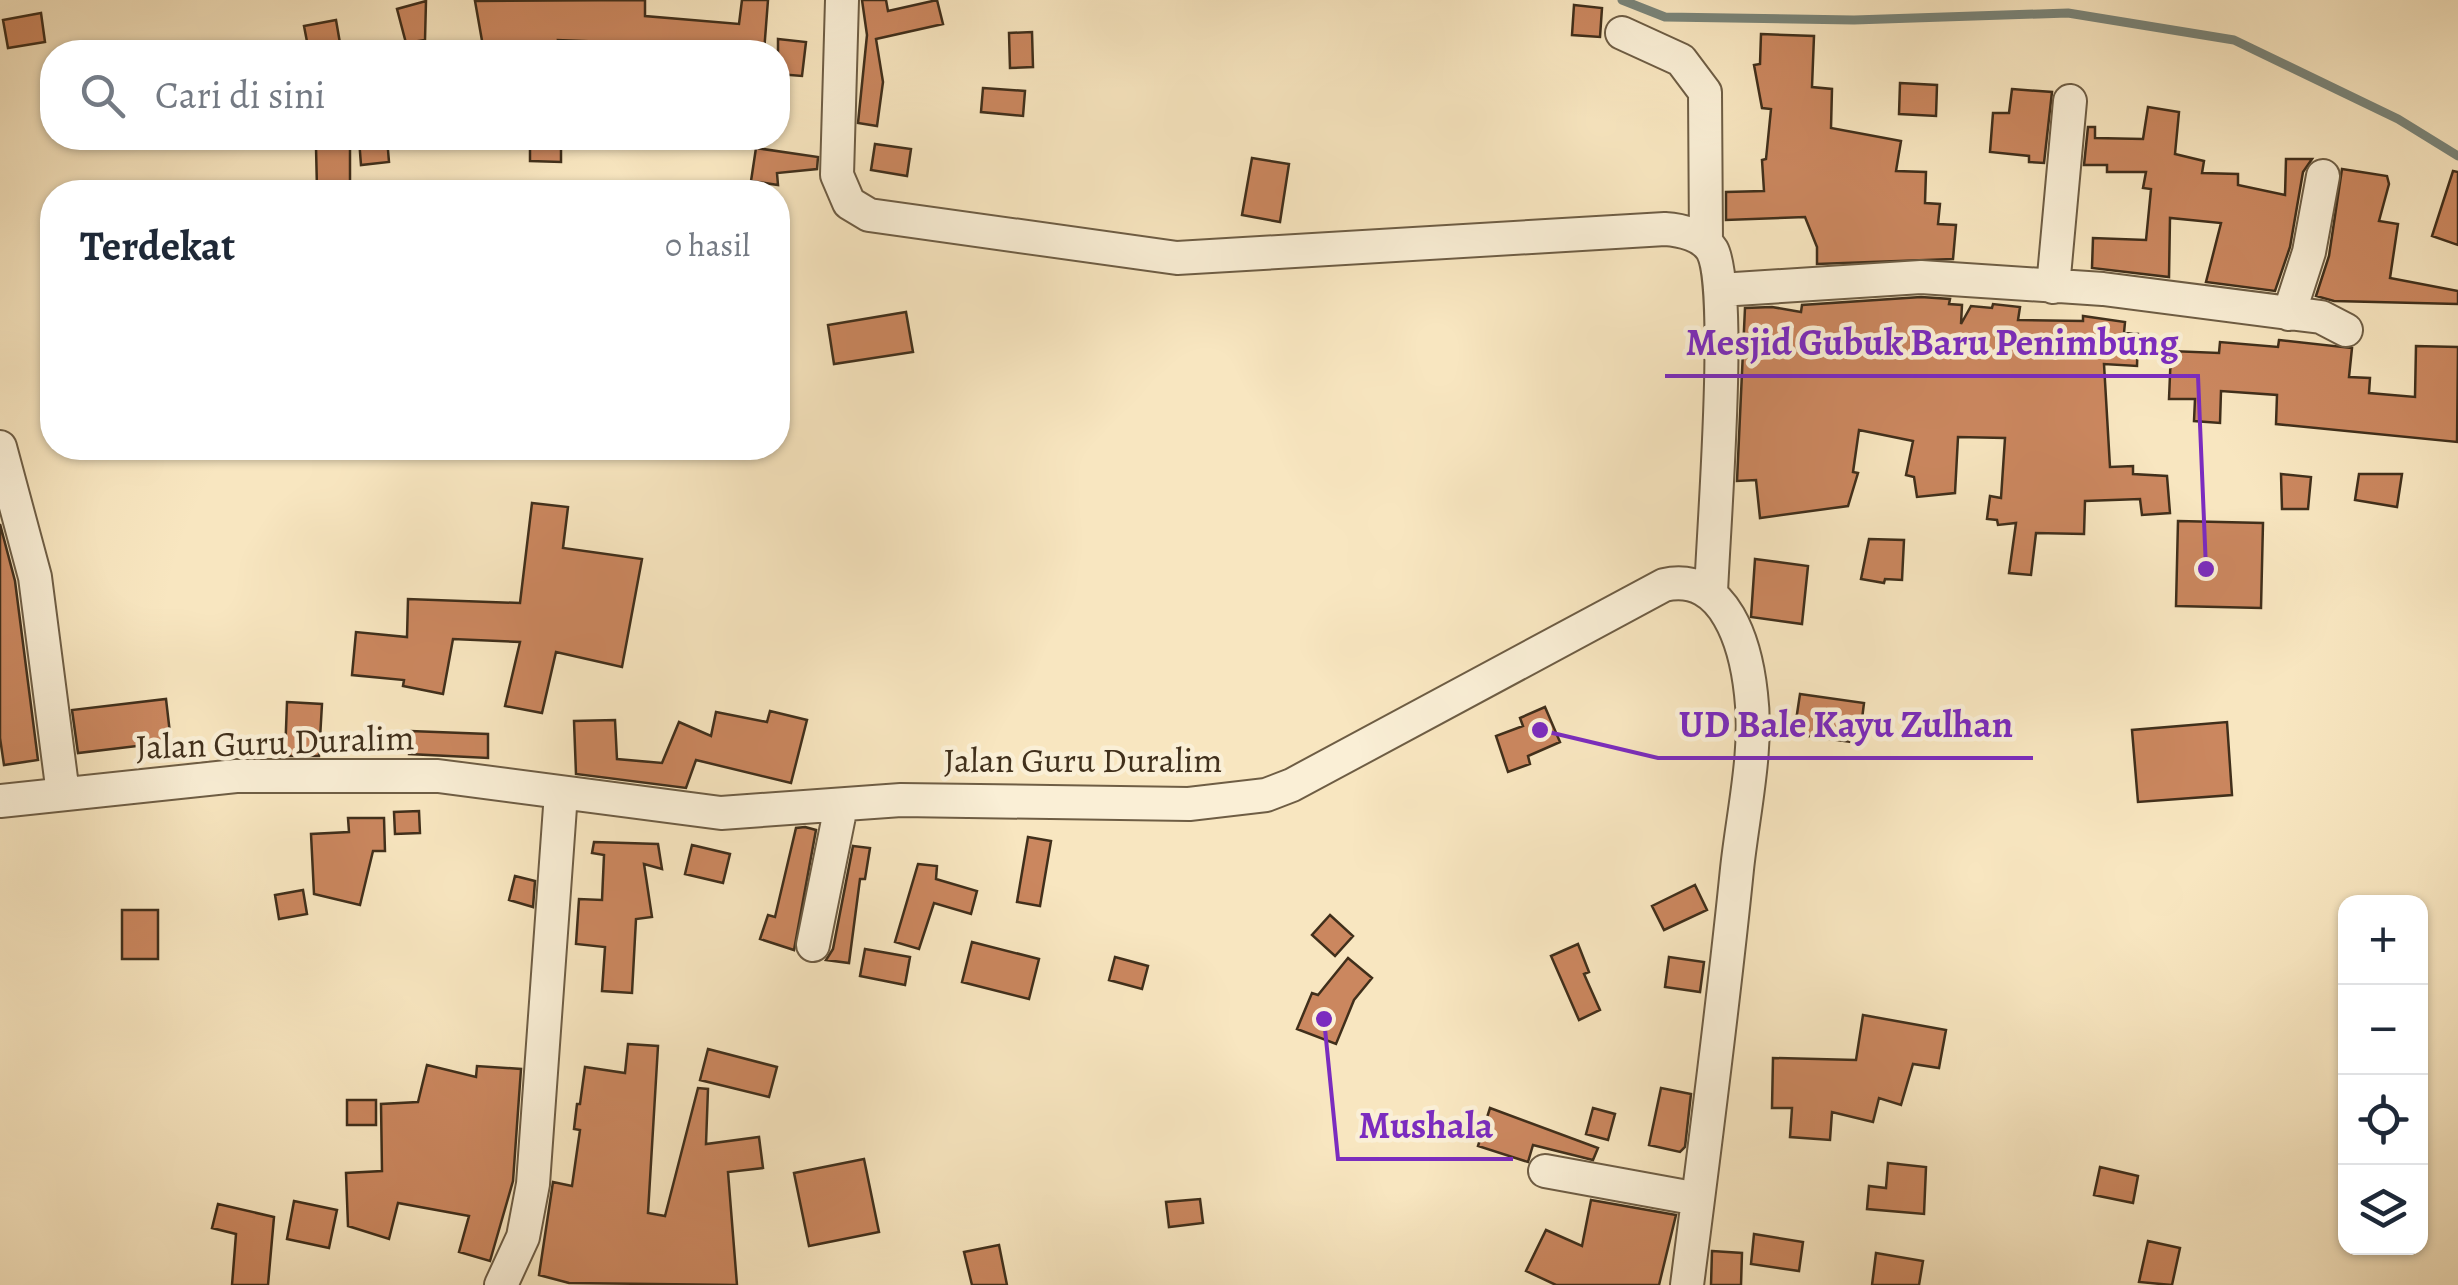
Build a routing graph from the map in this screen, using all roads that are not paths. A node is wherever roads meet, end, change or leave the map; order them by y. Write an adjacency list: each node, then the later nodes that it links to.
1 (842, 0): 5 (street)
2 (1622, 33): 5 (street)
3 (2070, 101): 6 (street)
4 (2324, 176): 8 (street)
5 (1706, 242): 7 (street)
6 (2053, 287): 7 (street); 8 (street)
7 (1720, 290): 11 (street)
8 (2289, 314): 9 (street)
9 (2346, 330)
10 (0, 448): 13 (street)
11 (1712, 593): 15 (street, Jalan Guru Duralim); 18 (street)
12 (561, 793): 13 (street, Jalan Guru Duralim); 15 (street, Jalan Guru Duralim); 19 (street)
13 (63, 794): 14 (street, Jalan Guru Duralim)
14 (0, 801)
15 (841, 806): 16 (street)
16 (812, 945)
17 (1546, 1171): 18 (street)
18 (1698, 1199): 20 (street)
19 (501, 1285)
20 (1688, 1285)

